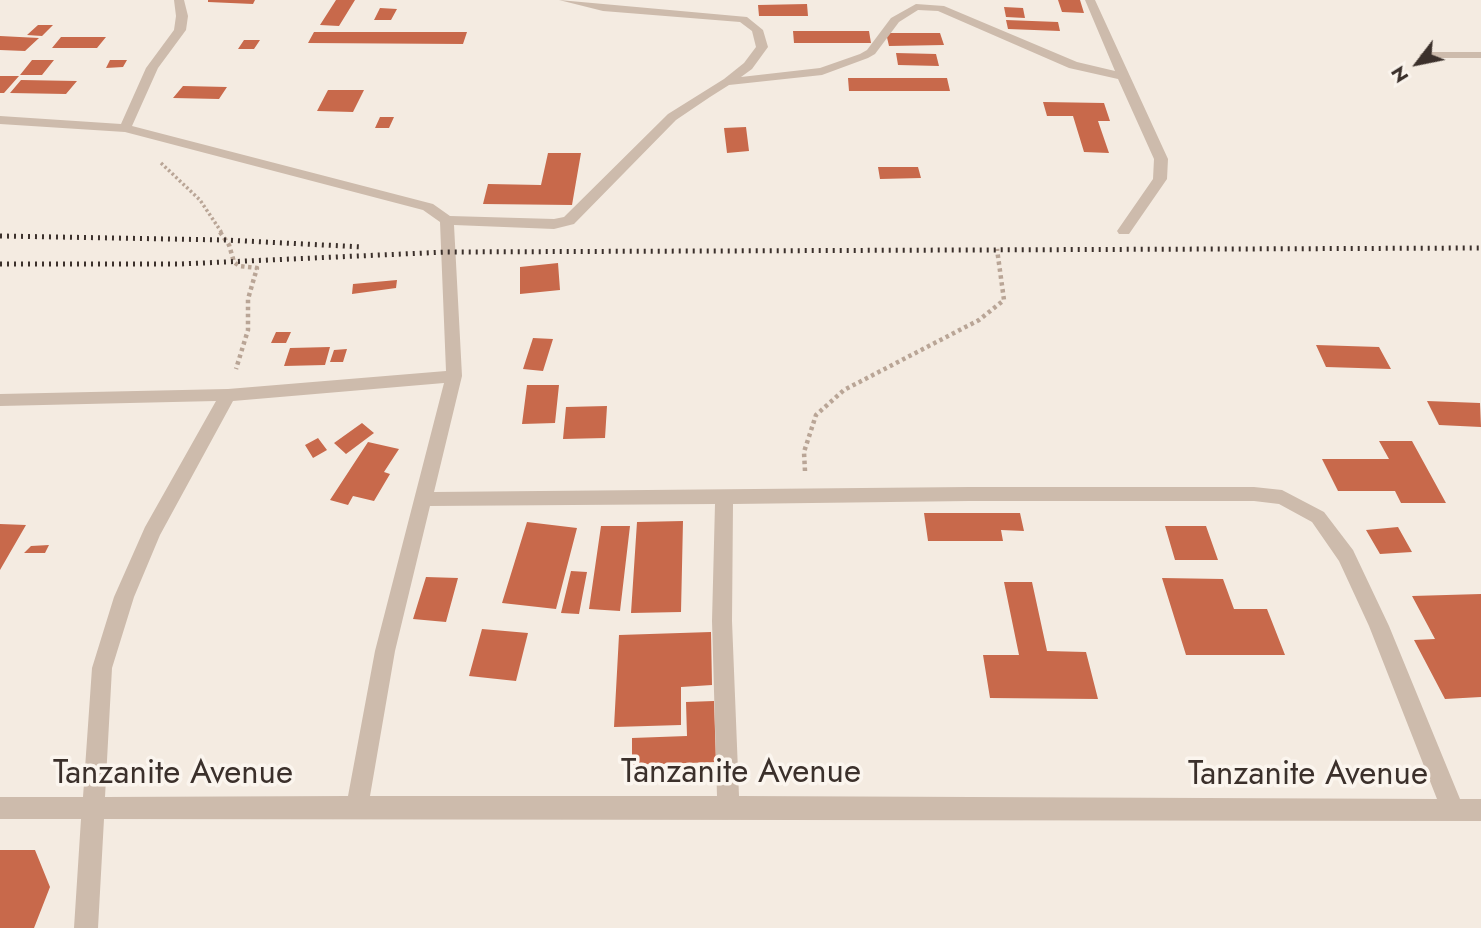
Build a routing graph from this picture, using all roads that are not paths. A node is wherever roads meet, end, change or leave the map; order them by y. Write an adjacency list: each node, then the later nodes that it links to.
1 (179, 0): 10 (street)
2 (565, 0): 8 (street)
3 (1090, 0): 7 (street)
4 (932, 3): 7 (street); 8 (street)
5 (1424, 55): 6 (lane)
6 (1481, 55)
7 (1123, 78): 12 (street)
8 (726, 82): 11 (street)
9 (0, 120): 10 (street)
10 (125, 128): 11 (street)
11 (447, 220): 13 (street)
12 (1124, 232)
13 (454, 376): 14 (street); 17 (street)
14 (228, 395): 15 (street); 21 (street)
15 (0, 400)
16 (724, 497): 17 (street); 19 (street); 22 (street)
17 (422, 499): 18 (street)
18 (357, 807): 19 (street, Tanzanite Avenue); 21 (street, Tanzanite Avenue)
19 (728, 807): 22 (street, Tanzanite Avenue)
20 (0, 808): 21 (street, Tanzanite Avenue)
21 (93, 809): 24 (street)
22 (1453, 810): 23 (street, Tanzanite Avenue)
23 (1481, 810)
24 (86, 928)

